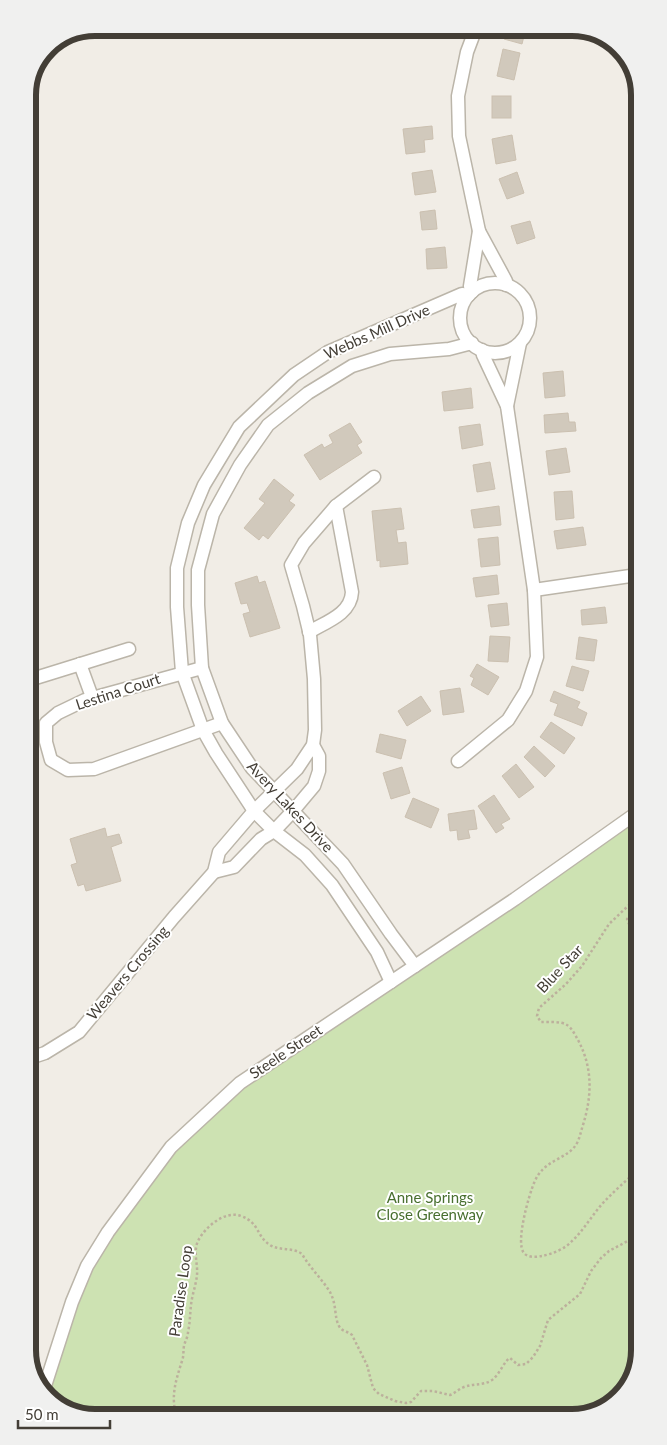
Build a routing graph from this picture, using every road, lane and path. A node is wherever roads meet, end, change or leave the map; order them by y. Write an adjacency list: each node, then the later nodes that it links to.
1 (473, 36): 2 (street)
2 (479, 231): 3 (street); 4 (street)
3 (506, 285): 4 (street); 5 (street)
4 (470, 294): 6 (street); 10 (street, Webbs Mill Drive)
5 (520, 343): 6 (street); 7 (street)
6 (477, 347): 7 (street); 11 (street, Avery Lakes Drive)
7 (507, 406): 13 (street)
8 (374, 477): 9 (street)
9 (336, 506): 14 (street); 14 (street)
10 (194, 508): 11 (street); 18 (street, Webbs Mill Drive)
11 (213, 514): 17 (street, Avery Lakes Drive)
12 (631, 576): 13 (street)
13 (534, 590): 24 (street)
14 (309, 632): 23 (street)
15 (129, 649): 16 (street)
16 (80, 664): 19 (street); 20 (street)
17 (202, 668): 18 (street, Lestina Court); 21 (street, Avery Lakes Drive)
18 (182, 672): 20 (street, Lestina Court); 22 (street, Avery Lakes Drive)
19 (36, 678)
20 (92, 698): 22 (street, Lestina Court)
21 (222, 722): 22 (street); 25 (street, Avery Lakes Drive)
22 (202, 730): 26 (street, Avery Lakes Drive)
23 (313, 744): 25 (street, Weavers Crossing); 27 (street, Weavers Crossing)
24 (458, 761)
25 (274, 792): 26 (street, Weavers Crossing); 27 (street, Avery Lakes Drive)
26 (254, 810): 29 (street, Avery Lakes Drive); 30 (street, Weavers Crossing)
27 (293, 811): 29 (street, Weavers Crossing); 34 (street, Avery Lakes Drive)
28 (631, 817): 34 (street, Steele Street)
29 (274, 831): 30 (street, Weavers Crossing); 35 (street, Avery Lakes Drive)
30 (214, 872): 36 (street, Weavers Crossing)
31 (631, 904): 37 (path, Blue Star)
32 (631, 915): 33 (path)
33 (631, 929)
34 (415, 966): 35 (street, Steele Street)
35 (391, 982): 39 (street, Steele Street)
36 (36, 1056)
37 (631, 1176)
38 (631, 1239): 40 (path, Paradise Loop)
39 (46, 1382)
40 (176, 1409)

